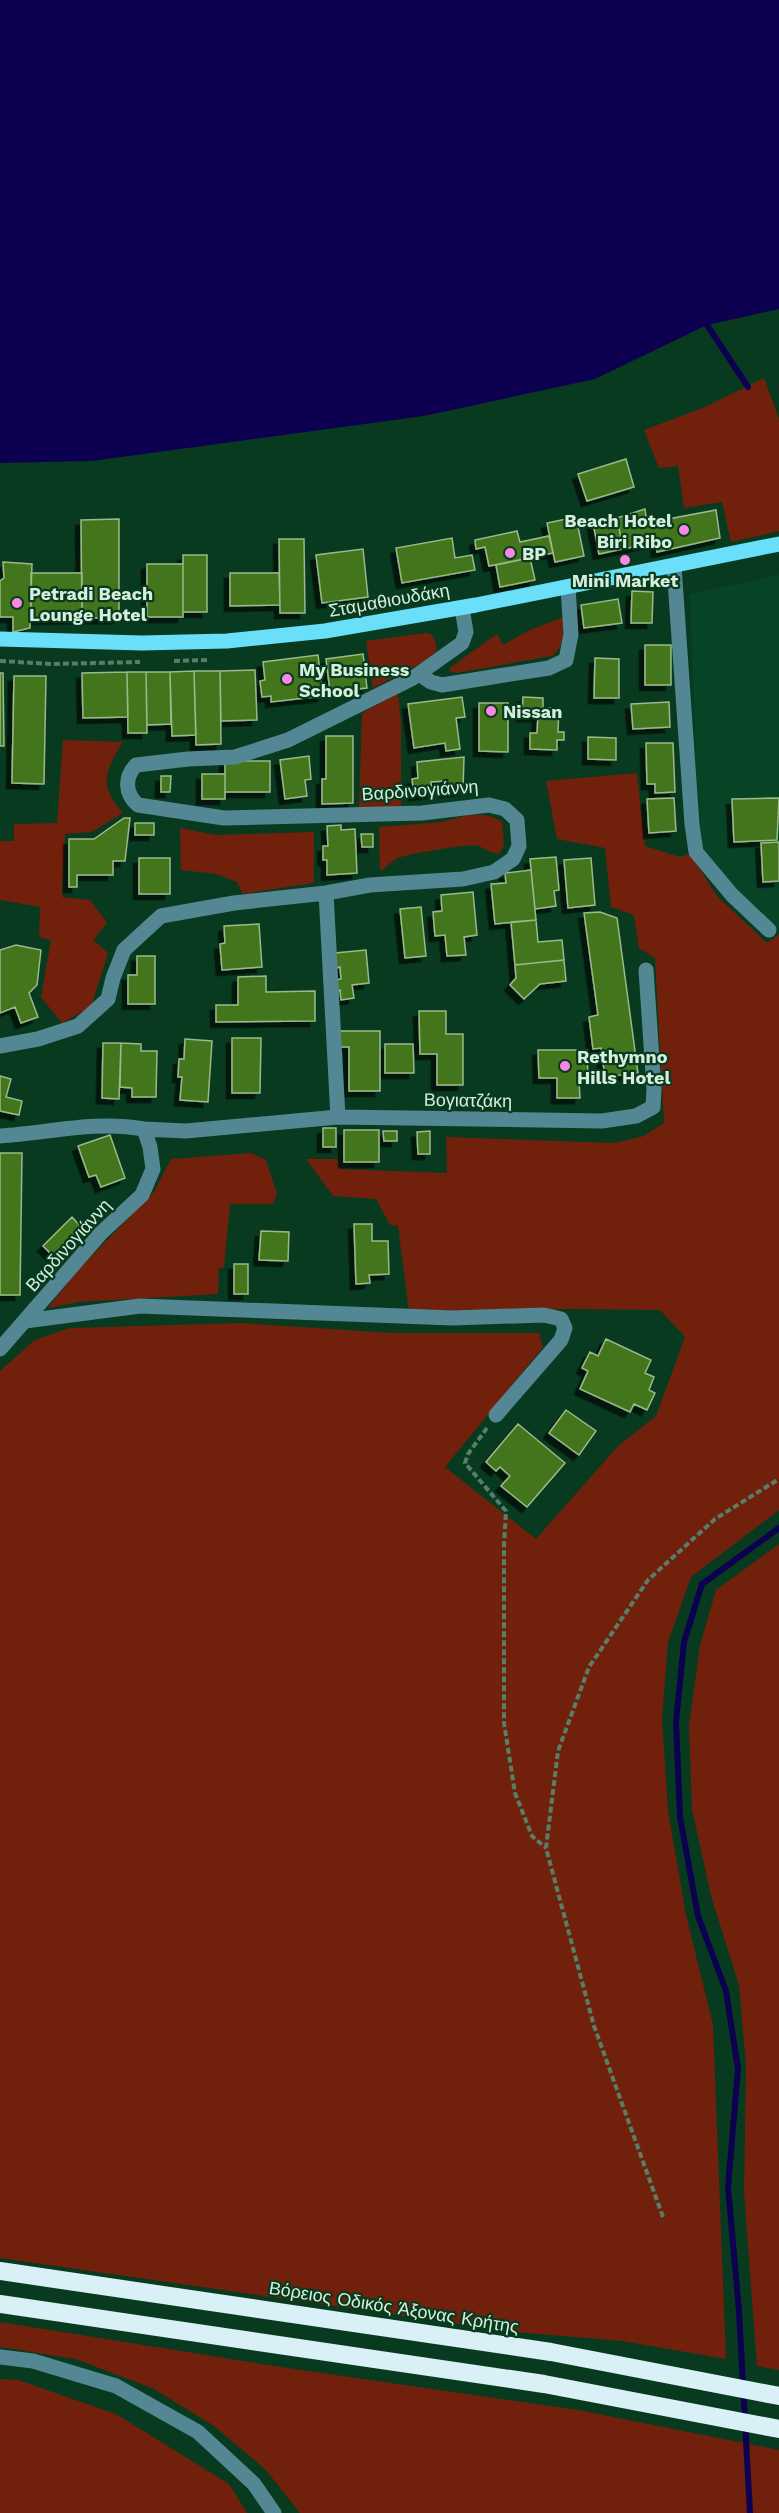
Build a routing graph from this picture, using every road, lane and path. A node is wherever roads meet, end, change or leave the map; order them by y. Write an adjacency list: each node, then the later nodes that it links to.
1 (779, 544): 2 (main road, Σταμαθιουδάκη)
2 (674, 566): 3 (main road, Σταμαθιουδάκη); 8 (street)
3 (568, 587): 4 (main road, Σταμαθιουδάκη); 6 (street)
4 (462, 608): 5 (main road, Σταμαθιουδάκη); 6 (street, Βαρδινογιάννη)
5 (0, 639)
6 (419, 674): 7 (street, Βαρδινογιάννη)
7 (326, 893): 10 (street, Βαρδινογιάννη); 11 (street)
8 (769, 930)
9 (646, 970): 11 (street, Βογιατζάκη)
10 (0, 1046)
11 (338, 1117): 12 (street, Βογιατζάκη)
12 (144, 1129): 13 (street); 14 (street, Βαρδινογιάννη)
13 (0, 1136)
14 (25, 1322): 15 (street, Βαρδινογιάννη); 16 (street)
15 (0, 1349)
16 (496, 1415): 18 (path)
17 (779, 1479): 18 (path)
18 (546, 1848): 19 (path)
19 (663, 2217)
20 (0, 2271): 23 (highway, Βόρειος Οδικός Άξονας Κρήτης)
21 (0, 2304): 24 (highway)
22 (0, 2357): 25 (street)
23 (779, 2396)
24 (779, 2429)
25 (274, 2513)

